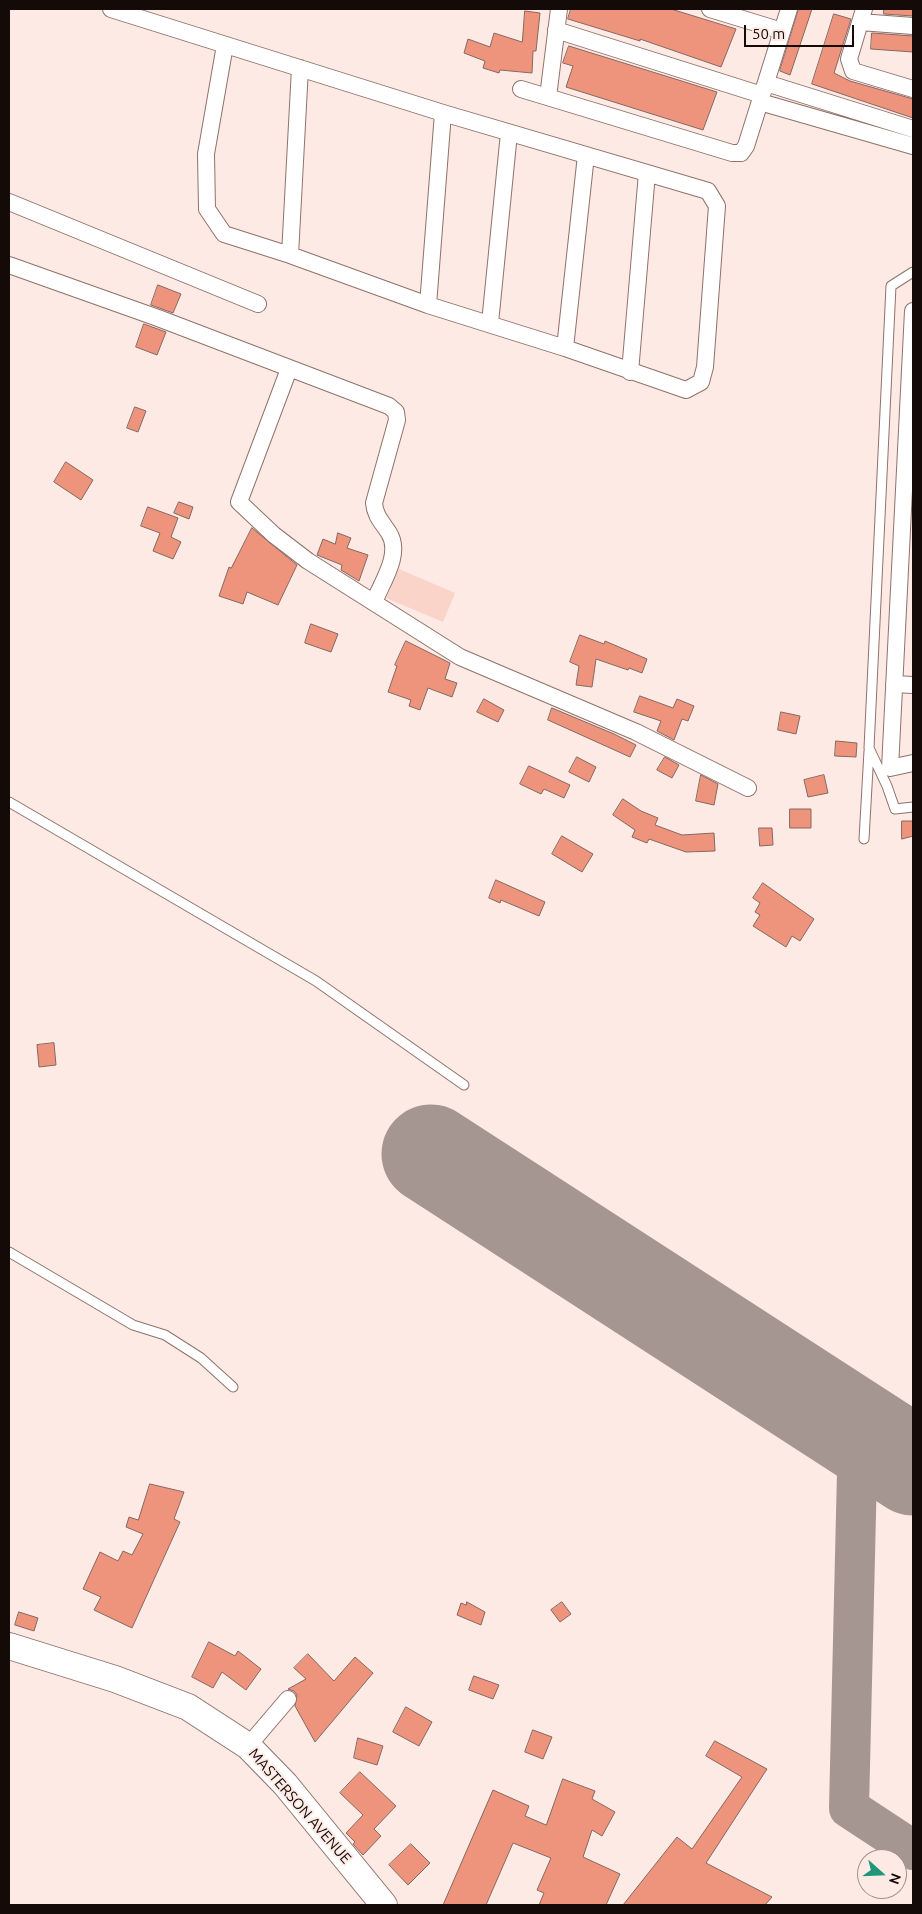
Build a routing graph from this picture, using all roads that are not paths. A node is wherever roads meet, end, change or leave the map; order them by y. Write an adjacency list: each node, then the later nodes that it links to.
1 (111, 9): 9 (street)
2 (559, 9): 7 (street)
3 (710, 9): 8 (street)
4 (789, 9): 8 (street)
5 (862, 16): 6 (street); 12 (street)
6 (913, 26)
7 (556, 30): 14 (street); 15 (street)
8 (782, 31): 14 (street)
9 (225, 45): 10 (street); 24 (street)
10 (300, 68): 17 (street); 24 (street)
11 (521, 89): 15 (street)
12 (913, 89)
13 (795, 92): 14 (street); 16 (street); 18 (street)
14 (763, 93): 15 (street); 16 (street)
15 (548, 97)
16 (789, 111): 20 (street)
17 (443, 113): 19 (street); 28 (street)
18 (913, 129)
19 (509, 133): 21 (street); 30 (street)
20 (913, 146)
21 (586, 154): 22 (street); 31 (street)
22 (647, 173): 33 (street); 33 (street)
23 (9, 202): 27 (street)
24 (290, 255): 28 (street)
25 (9, 265): 32 (street)
26 (913, 272): 41 (lane)
27 (258, 304)
28 (428, 305): 30 (street)
29 (913, 311): 34 (street)
30 (490, 323): 31 (street)
31 (565, 348): 33 (street)
32 (289, 369): 37 (street); 37 (street)
33 (630, 372)
34 (910, 433): 35 (street)
35 (908, 497): 36 (street)
36 (907, 560): 38 (street)
37 (374, 602): 43 (street)
38 (905, 622): 39 (street)
39 (894, 684): 40 (street); 42 (street)
40 (913, 685)
41 (869, 748): 45 (lane); 46 (lane)
42 (913, 763)
43 (748, 788)
44 (9, 802): 47 (lane)
45 (913, 807)
46 (864, 839)
47 (464, 1086)
48 (9, 1252): 49 (lane)
49 (233, 1387)
50 (9, 1646): 52 (main road, MASTERSON AVENUE)
51 (288, 1699): 52 (street)
52 (248, 1746): 53 (main road, MASTERSON AVENUE)
53 (384, 1905)

